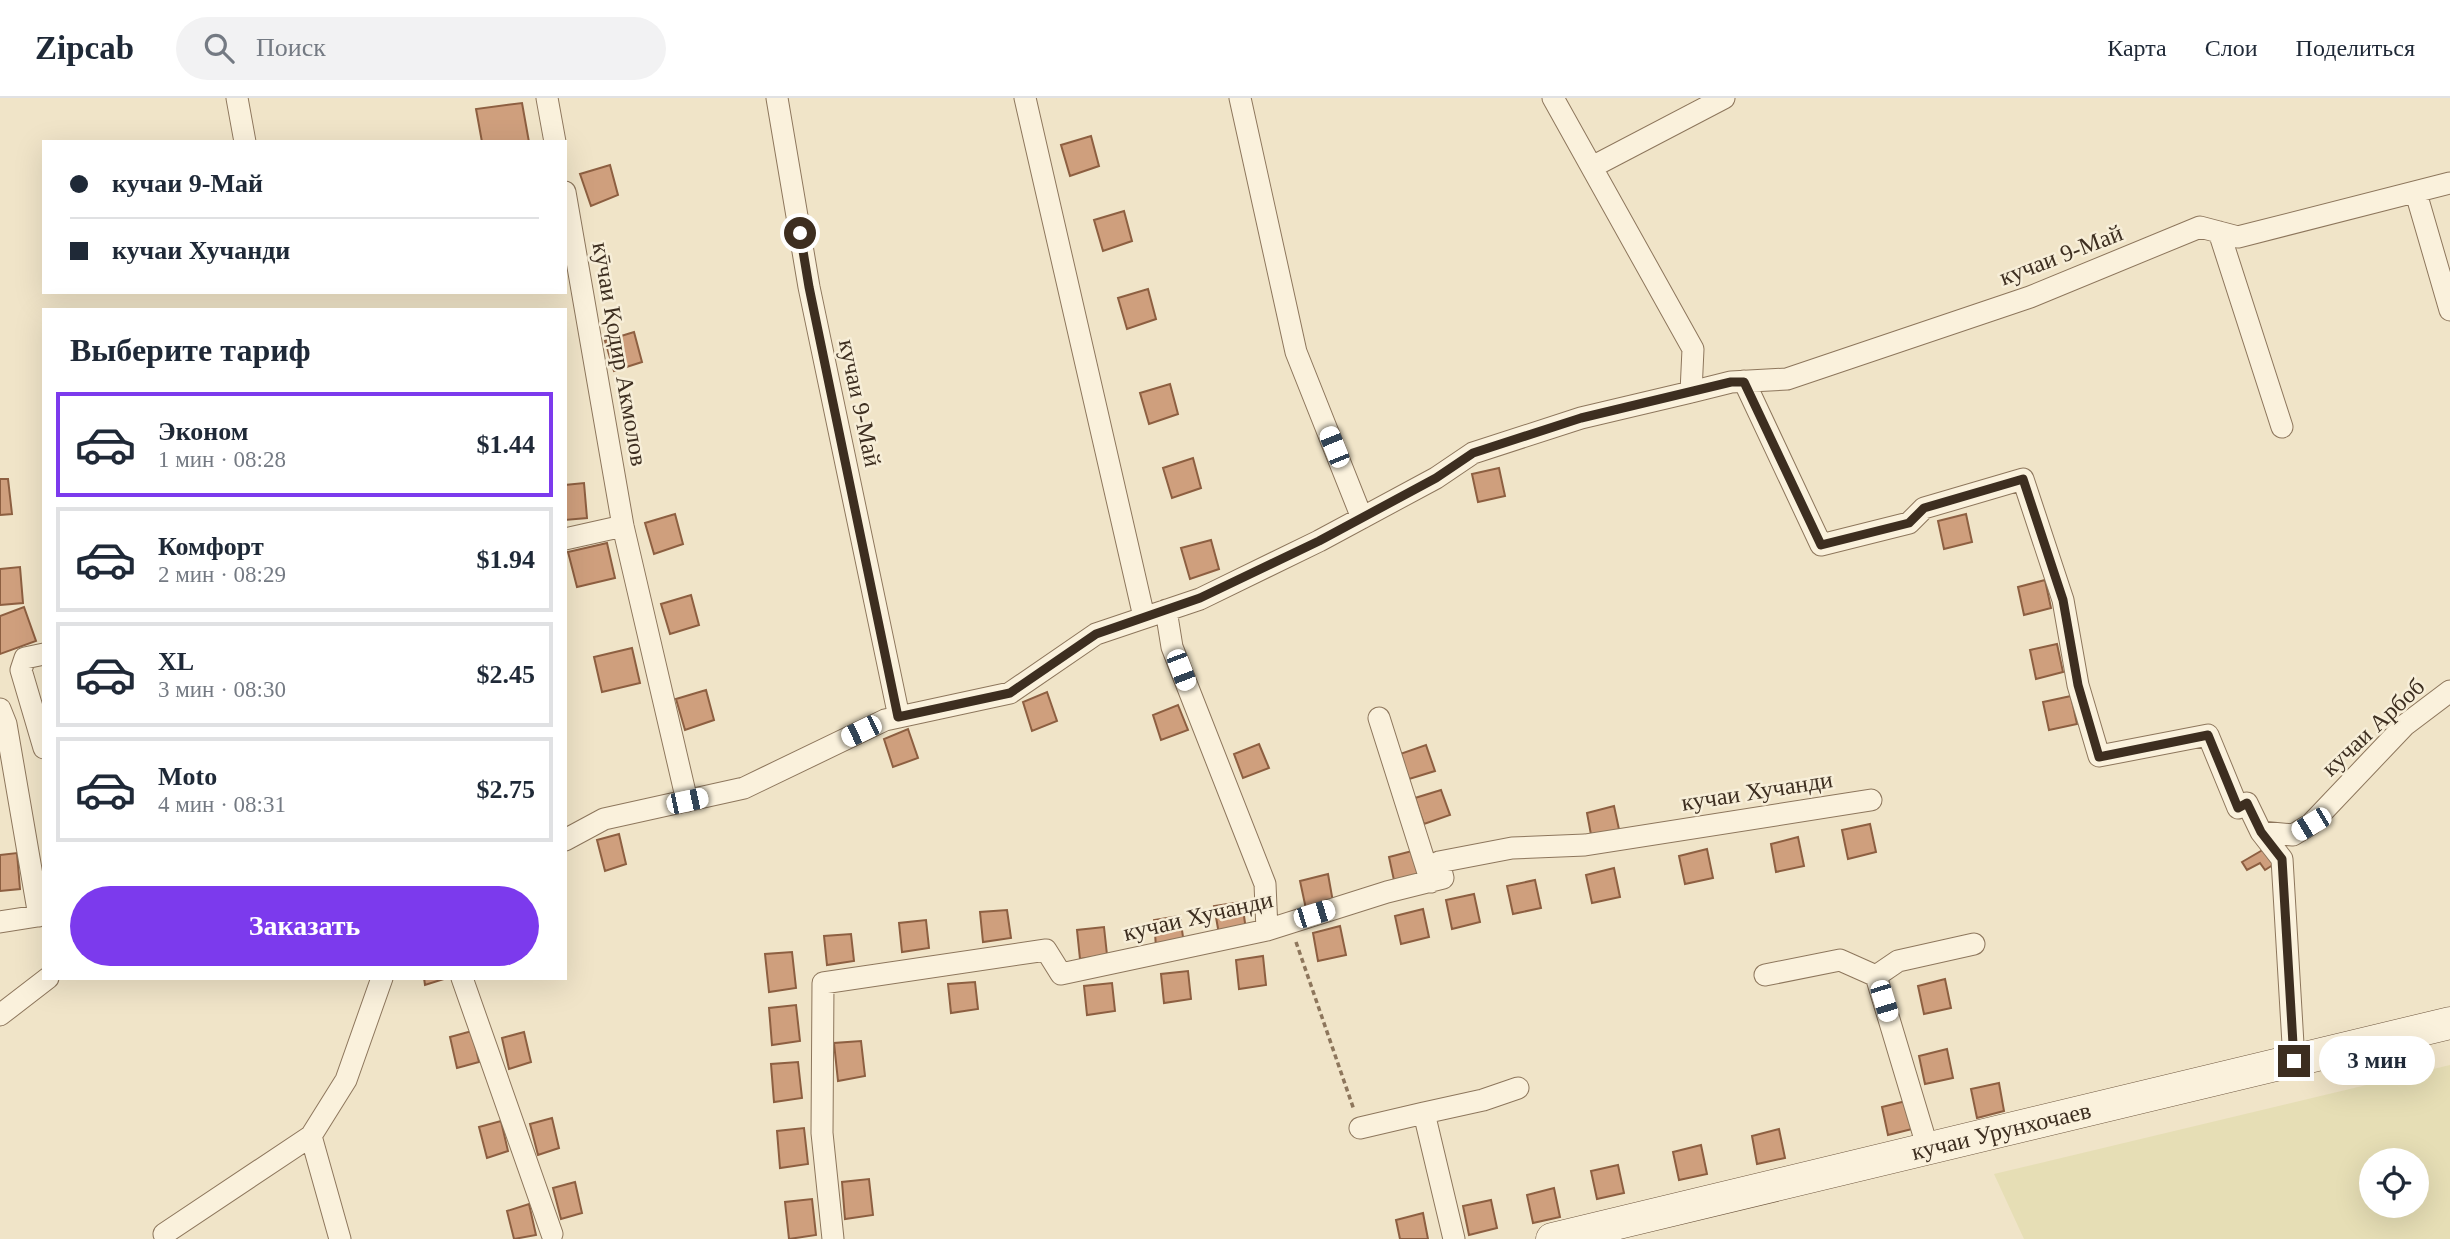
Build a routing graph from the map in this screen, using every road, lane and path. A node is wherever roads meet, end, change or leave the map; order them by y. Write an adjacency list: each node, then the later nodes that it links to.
1 (237, 98): 8 (street)
2 (547, 98): 9 (street)
3 (777, 98): 27 (street, кучаи 9-Май)
4 (1025, 98): 23 (street)
5 (1240, 98): 19 (street)
6 (1553, 98): 10 (street)
7 (1724, 98): 10 (street)
8 (245, 140)
9 (555, 140)
10 (1592, 167): 17 (street)
11 (2450, 183): 12 (street, кучаи 9-Май)
12 (2416, 193): 14 (street, кучаи 9-Май); 15 (street)
13 (567, 203): 20 (street, кӯчаи Қодир Акмолов)
14 (2219, 232): 16 (street, кучаи 9-Май); 18 (street)
15 (2450, 310)
16 (1744, 382): 17 (street, кучаи 9-Май); 32 (street)
17 (1691, 391): 19 (street, кучаи 9-Май)
18 (2282, 427)
19 (1362, 518): 22 (street, кучаи 9-Май)
20 (624, 526): 21 (street); 31 (street, кӯчаи Қодир Акмолов)
21 (567, 538)
22 (1166, 610): 23 (street, кучаи 9-Май); 38 (street)
23 (1144, 617): 27 (street, кучаи 9-Май)
24 (34, 656): 29 (street)
25 (2450, 691): 32 (street, кучаи Арбоб)
26 (0, 709): 35 (street)
27 (898, 717): 31 (street, кучаи 9-Май)
28 (1379, 718): 34 (street)
29 (42, 741)
30 (1871, 800): 34 (street, кучаи Хучанди)
31 (687, 801): 33 (street, кучаи 9-Май)
32 (2261, 832): 47 (street)
33 (567, 840)
34 (1431, 882): 37 (street, кучаи Хучанди)
35 (41, 916): 36 (street)
36 (0, 922)
37 (1289, 922): 38 (street, кучаи Хучанди); 50 (path)
38 (1267, 930): 56 (street, кучаи Хучанди)
39 (1974, 944): 41 (street)
40 (1765, 975): 41 (street)
41 (1876, 976): 52 (street)
42 (45, 980): 45 (street)
43 (381, 980): 51 (street)
44 (463, 980): 54 (street)
45 (0, 1015)
46 (2450, 1023): 47 (street, кучаи Урунхочаев)
47 (2294, 1061): 52 (street, кучаи Урунхочаев)
48 (1518, 1088): 49 (street)
49 (1424, 1113): 50 (street); 57 (street)
50 (1360, 1128)
51 (311, 1136): 53 (street); 55 (street)
52 (1928, 1149): 58 (street, кучаи Урунхочаев)
53 (164, 1234)
54 (552, 1234)
55 (340, 1239)
56 (833, 1239)
57 (1454, 1239)
58 (1552, 1239)

